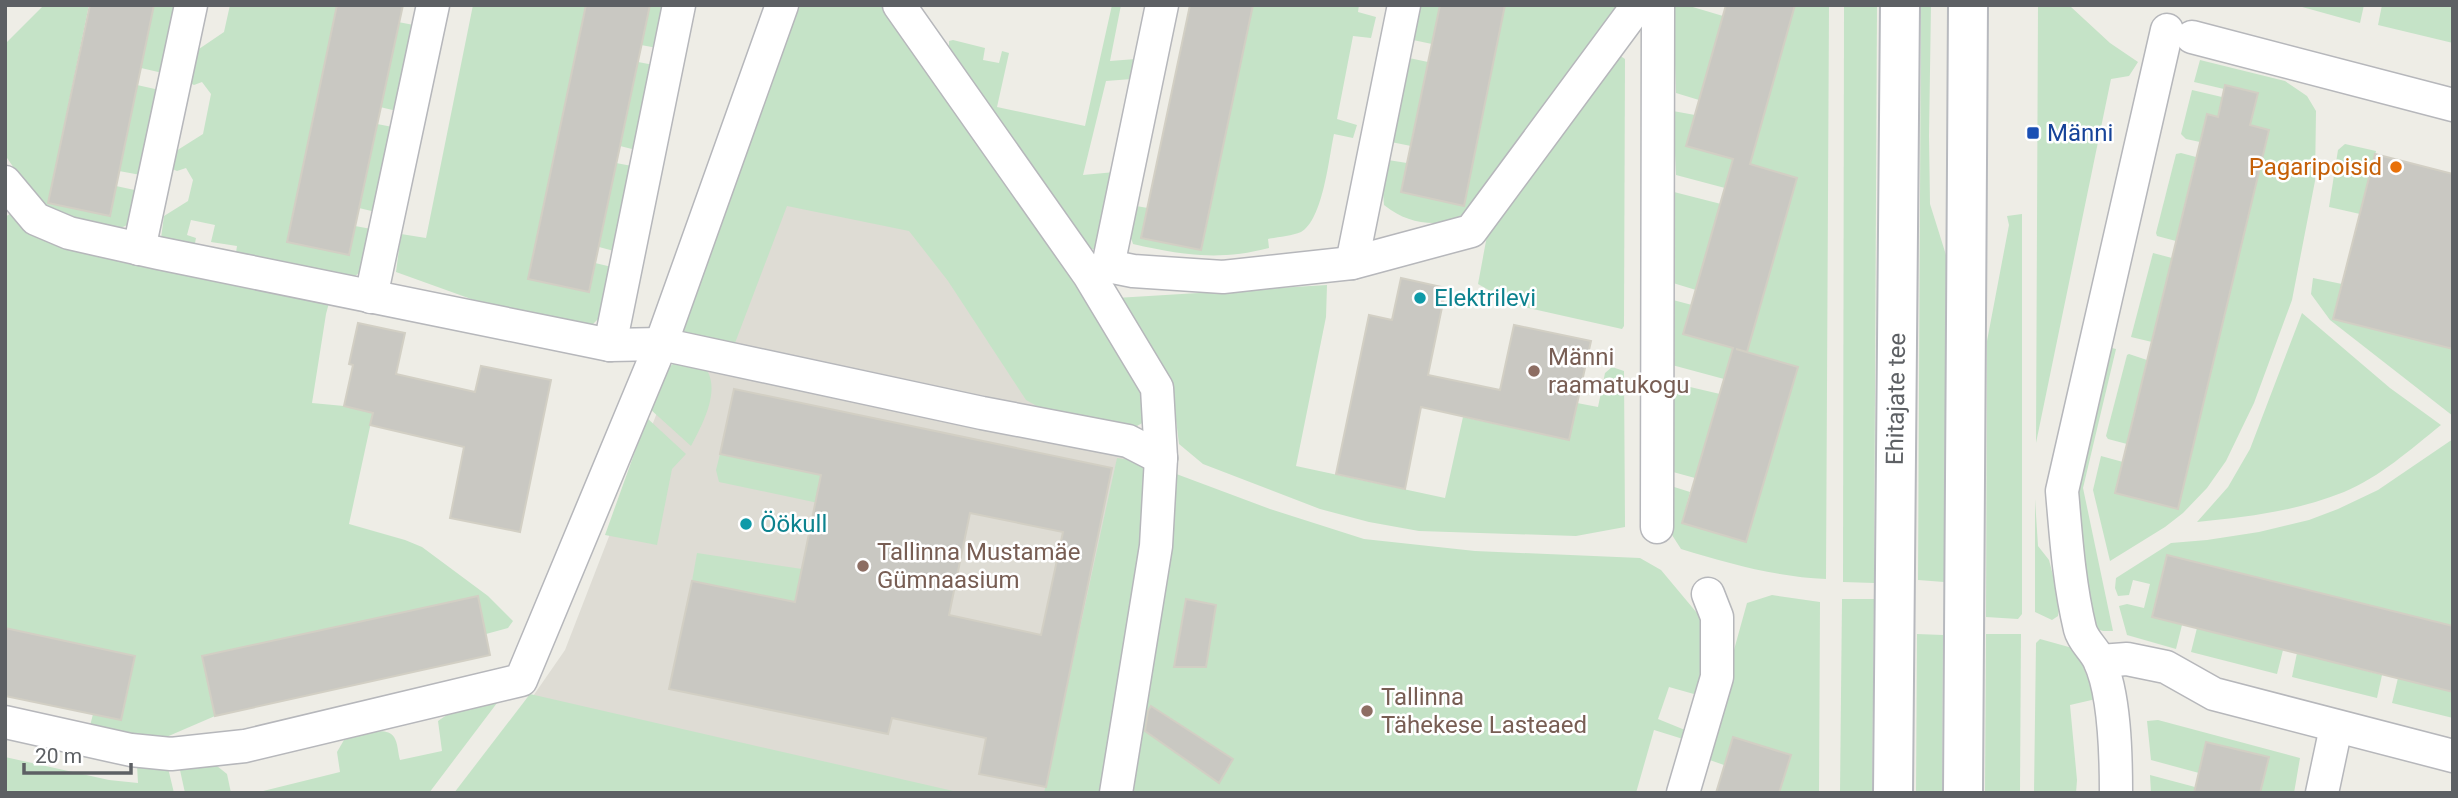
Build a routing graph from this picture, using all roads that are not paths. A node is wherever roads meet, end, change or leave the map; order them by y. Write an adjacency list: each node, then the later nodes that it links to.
1 (191, 5): 14 (street)
2 (433, 5): 17 (street)
3 (679, 5): 19 (street)
4 (782, 5): 18 (street)
5 (899, 5): 16 (street)
6 (1162, 5): 16 (street)
7 (1404, 5): 15 (street)
8 (1638, 5): 15 (street)
9 (1658, 5): 21 (street)
10 (1900, 5): 29 (main road, Ehitajate tee)
11 (1968, 5): 30 (main road)
12 (2453, 105): 23 (street)
13 (5, 182): 14 (street)
14 (139, 250): 17 (street)
15 (1352, 263): 16 (street)
16 (1098, 271): 20 (street)
17 (371, 298): 19 (street)
18 (662, 344): 19 (street); 20 (street); 24 (street)
19 (610, 345)
20 (1161, 458): 27 (street)
21 (1657, 527)
22 (1708, 594): 28 (street)
23 (2100, 661): 25 (street); 31 (street)
24 (5, 722)
25 (2336, 727): 26 (street); 32 (street)
26 (2453, 756)
27 (1116, 793)
28 (1683, 793)
29 (1893, 793)
30 (1963, 793)
31 (2116, 793)
32 (2322, 793)

